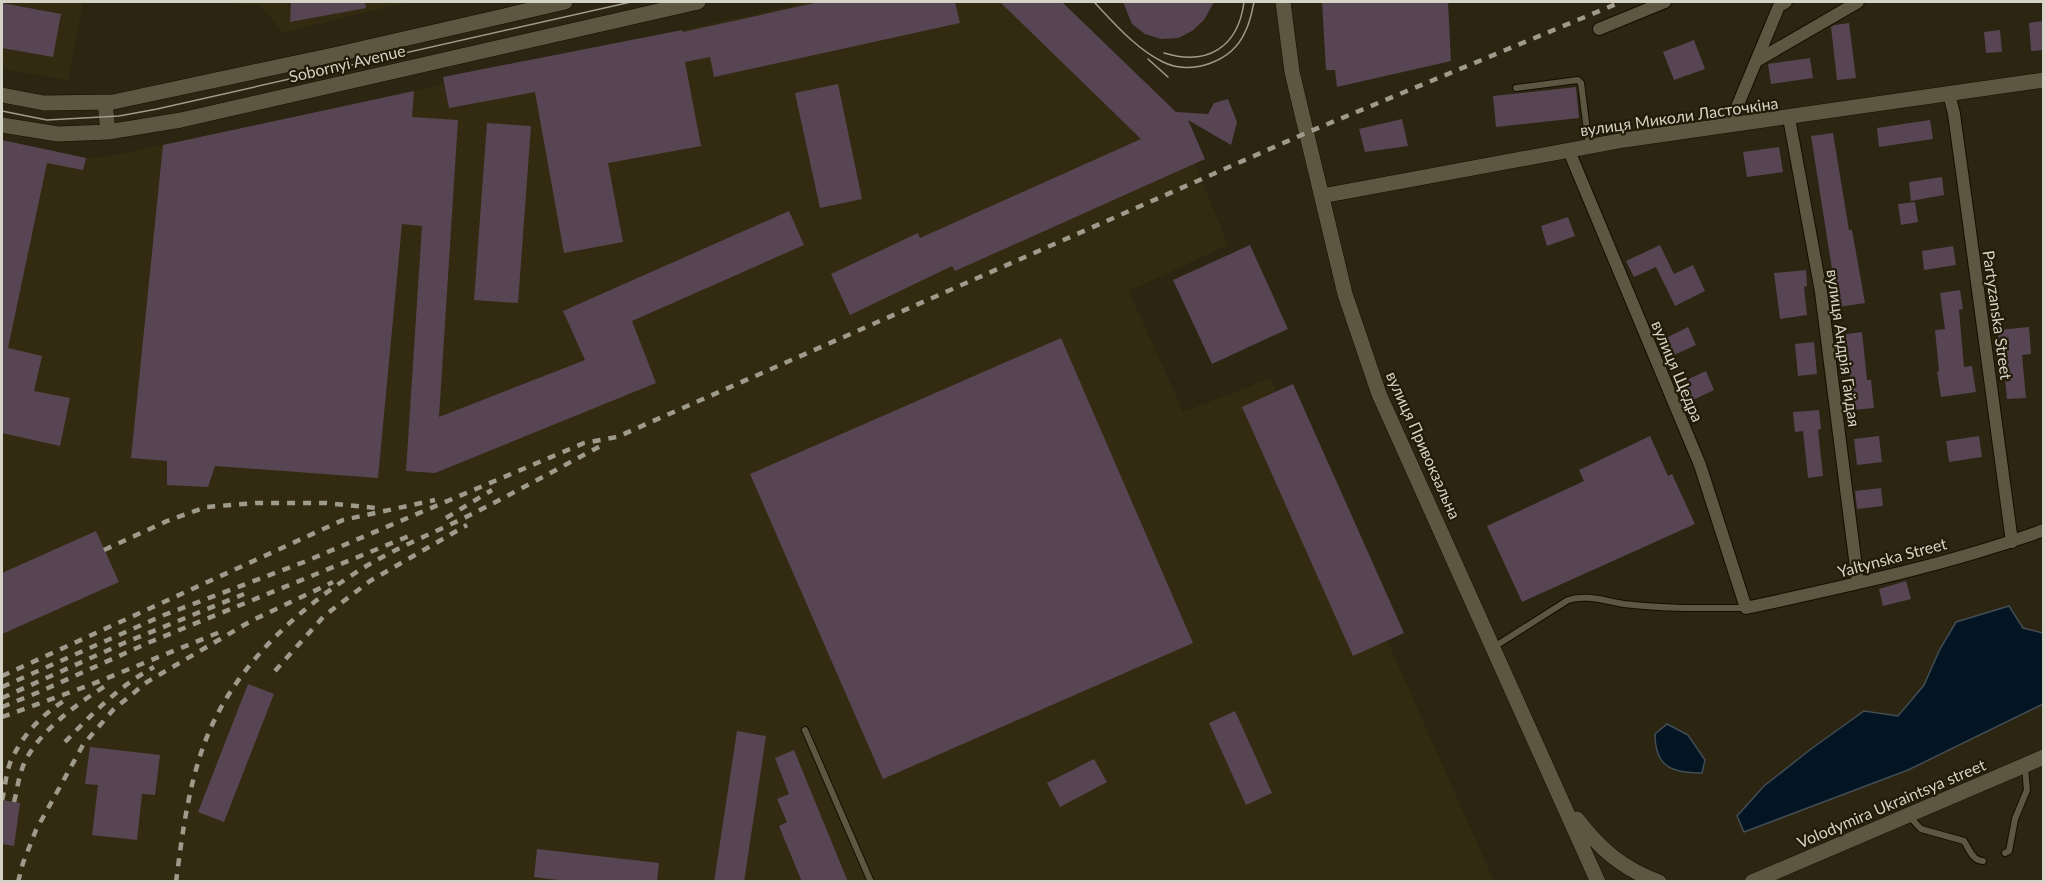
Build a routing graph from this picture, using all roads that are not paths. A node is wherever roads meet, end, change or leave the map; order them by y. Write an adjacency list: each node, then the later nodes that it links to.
1 (565, 2): 13 (main road, Sobornyi Avenue)
2 (698, 2): 17 (main road, Sobornyi Avenue)
3 (1284, 2): 20 (main road, вулиця Привокзальна)
4 (1665, 2): 7 (street)
5 (1786, 2): 8 (street)
6 (1858, 2): 8 (street)
7 (1599, 29)
8 (1758, 60): 16 (street)
9 (2043, 80): 11 (main road, вулиця Миколи Ласточкіна)
10 (1516, 88): 18 (lane)
11 (1949, 94): 14 (main road, вулиця Миколи Ласточкіна); 22 (street, Partyzanska Street)
12 (2, 95): 13 (main road, Sobornyi Avenue)
13 (105, 102): 17 (main road)
14 (1789, 118): 16 (main road, вулиця Миколи Ласточкіна); 23 (street, вулиця Андрія Гайдая)
15 (2, 124): 17 (main road, Sobornyi Avenue)
16 (1730, 126): 18 (main road, вулиця Миколи Ласточкіна)
17 (108, 132)
18 (1589, 147): 19 (main road, вулиця Миколи Ласточкіна)
19 (1569, 151): 20 (main road, вулиця Миколи Ласточкіна); 24 (street, вулиця Щедра)
20 (1322, 196): 25 (main road, вулиця Привокзальна)
21 (2043, 530): 22 (street, Yaltynska Street)
22 (2012, 542): 23 (street, Yaltynska Street)
23 (1858, 583): 24 (street, Yaltynska Street)
24 (1746, 608): 25 (lane)
25 (1494, 647): 29 (main road, вулиця Привокзальна)
26 (805, 730): 33 (lane)
27 (2043, 757): 28 (main road, Volodymira Ukraintsya street)
28 (2024, 765): 30 (main road, Volodymira Ukraintsya street); 31 (lane)
29 (1563, 801): 34 (main road, вулиця Привокзальна); 35 (main road)
30 (1908, 815): 32 (lane); 36 (main road, Volodymira Ukraintsya street)
31 (2005, 853)
32 (1983, 861)
33 (871, 882)
34 (1598, 882)
35 (1659, 882)
36 (1752, 882)

